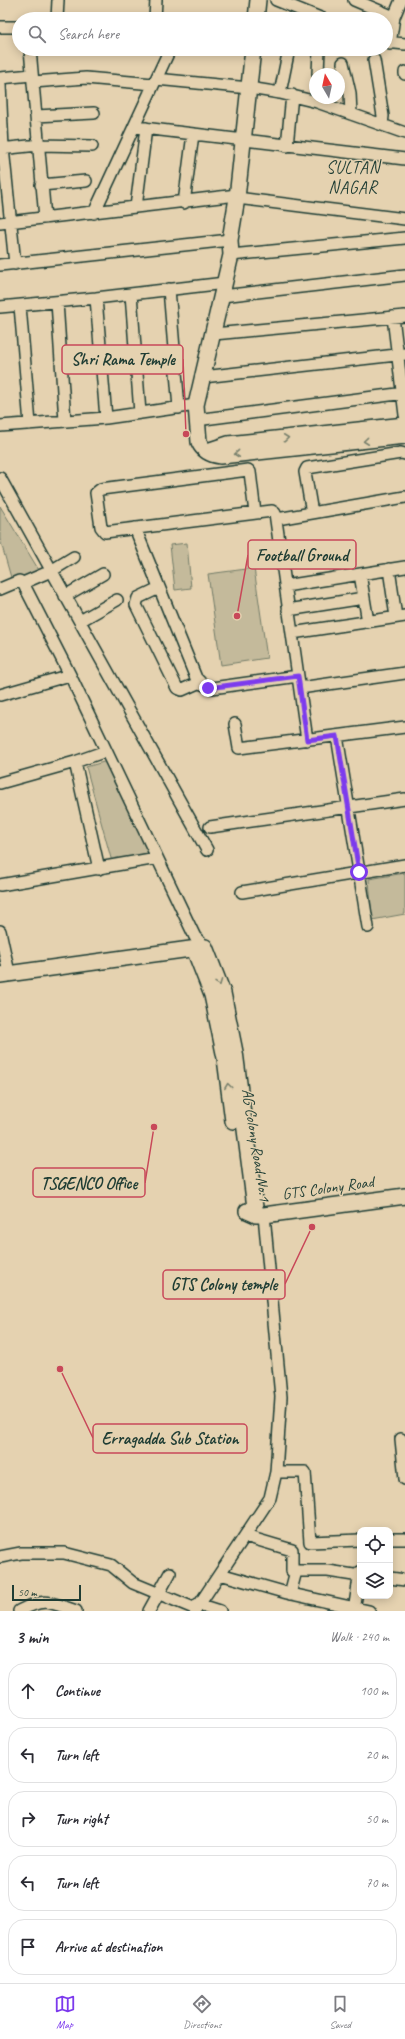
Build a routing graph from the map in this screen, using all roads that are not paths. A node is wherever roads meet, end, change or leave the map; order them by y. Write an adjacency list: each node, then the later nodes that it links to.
1 (58, 0): 7 (street)
2 (156, 0): 8 (street)
3 (258, 0): 9 (main road)
4 (276, 0): 10 (street)
5 (354, 0): 11 (street)
6 (401, 0): 12 (street)
7 (57, 12)
8 (155, 12)
9 (257, 12)
10 (305, 12)
11 (382, 12)
12 (394, 17): 13 (street)
13 (393, 21)
14 (0, 27): 15 (street)
15 (12, 27)
16 (393, 43): 17 (street)
17 (405, 44)
18 (30, 56): 27 (street)
19 (166, 56): 28 (street)
20 (252, 56): 30 (main road)
21 (288, 56): 31 (street)
22 (319, 56): 25 (street)
23 (374, 60): 38 (street)
24 (343, 62): 36 (street)
25 (318, 68)
26 (0, 78): 27 (street)
27 (32, 78): 28 (street); 37 (street)
28 (154, 81): 30 (street); 39 (street)
29 (0, 84): 46 (street)
30 (249, 88): 31 (street); 42 (main road)
31 (280, 93): 32 (street)
32 (292, 96): 33 (street); 45 (street)
33 (309, 99)
34 (327, 104): 36 (street)
35 (94, 113): 37 (street)
36 (351, 114): 38 (street)
37 (36, 116): 43 (street)
38 (382, 125): 40 (street)
39 (141, 128): 41 (street); 52 (street); 53 (street)
40 (405, 133)
41 (193, 134): 42 (street); 51 (street)
42 (242, 141): 45 (street); 50 (main road)
43 (38, 145): 44 (street); 46 (street); 49 (street)
44 (92, 146)
45 (287, 146): 47 (street)
46 (1, 149): 56 (street)
47 (405, 159)
48 (86, 181): 49 (street)
49 (41, 186): 54 (street)
50 (237, 197): 51 (street); 55 (street); 58 (main road)
51 (184, 203): 52 (street)
52 (136, 207): 53 (street)
53 (94, 213): 54 (street)
54 (45, 218): 56 (street)
55 (405, 219)
56 (6, 223): 60 (street)
57 (405, 238): 59 (street)
58 (230, 240): 59 (main road); 60 (street)
59 (231, 255): 64 (main road)
60 (15, 264): 61 (street)
61 (0, 265)
62 (405, 275): 64 (street)
63 (169, 289): 64 (street); 65 (street); 77 (street)
64 (224, 290): 72 (main road)
65 (131, 294): 66 (street); 78 (street)
66 (96, 298): 67 (street); 80 (street)
67 (57, 302): 68 (street); 82 (street)
68 (20, 306): 69 (street); 83 (street)
69 (0, 307)
70 (405, 316): 71 (street)
71 (393, 317): 72 (street); 73 (street)
72 (214, 334): 74 (main road)
73 (402, 354): 74 (street); 75 (street)
74 (203, 377): 76 (main road)
75 (403, 393): 79 (street); 81 (street)
76 (196, 405): 77 (street); 81 (main road)
77 (178, 408): 78 (street)
78 (140, 413): 80 (street)
79 (405, 415)
80 (106, 418): 82 (street)
81 (196, 420): 87 (main road)
82 (65, 421): 83 (street)
83 (30, 424): 85 (street)
84 (405, 425): 87 (main road, one-way to 84)
85 (0, 426)
86 (405, 436): 87 (main road, one-way to 87)
87 (206, 450)
88 (405, 454): 92 (street)
89 (0, 478): 98 (street)
90 (405, 497): 92 (street)
91 (254, 513): 93 (street); 94 (street); 94 (street)
92 (312, 513): 93 (street)
93 (277, 519): 102 (street)
94 (135, 528): 103 (street)
95 (74, 557): 98 (street)
96 (405, 567): 97 (street)
97 (389, 569): 100 (street); 109 (street)
98 (51, 571): 101 (street); 105 (street)
99 (103, 574): 105 (street)
100 (360, 574): 102 (street); 106 (street)
101 (23, 582): 104 (street); 114 (street)
102 (285, 586): 108 (street)
103 (159, 588): 116 (street); 116 (street)
104 (0, 589)
105 (65, 596): 110 (street)
106 (364, 598): 108 (street); 111 (street)
107 (117, 600): 110 (street)
108 (288, 610): 112 (street)
109 (400, 616): 111 (street)
110 (80, 621): 129 (street)
111 (368, 622): 112 (street)
112 (292, 633): 115 (street)
113 (405, 673): 117 (street)
114 (70, 675): 118 (street); 123 (street)
115 (298, 676): 116 (street); 117 (street)
116 (200, 682)
117 (300, 688): 122 (street)
118 (0, 695)
119 (235, 724): 122 (street)
120 (405, 727): 121 (street)
121 (337, 736): 122 (street); 127 (street)
122 (307, 740)
123 (106, 751): 124 (street); 130 (street)
124 (75, 762): 125 (street); 132 (street)
125 (0, 783)
126 (405, 799): 127 (street)
127 (348, 807): 128 (street); 133 (street)
128 (210, 827)
129 (207, 850)
130 (157, 858): 132 (street); 138 (street)
131 (405, 864): 133 (street)
132 (99, 869): 134 (street)
133 (359, 872): 135 (street); 136 (street)
134 (0, 885)
135 (242, 892)
136 (368, 928)
137 (0, 931): 139 (street)
138 (198, 944): 139 (main road); 141 (main road, AG Colony Road No.1)
139 (4, 974)
140 (405, 1196): 141 (main road, GTS Colony Road)
141 (260, 1215): 143 (street)
142 (401, 1439): 144 (street)
143 (276, 1472): 145 (street); 148 (street)
144 (405, 1479)
145 (245, 1536): 150 (street); 152 (street)
146 (393, 1539): 147 (street)
147 (405, 1539)
148 (357, 1540)
149 (0, 1557): 156 (street)
150 (296, 1571): 153 (street); 158 (street)
151 (170, 1573): 156 (street)
152 (220, 1574): 158 (street); 159 (street)
153 (357, 1576)
154 (393, 1578): 155 (street)
155 (405, 1580)
156 (160, 1593): 159 (street); 163 (street)
157 (357, 1593): 160 (street)
158 (290, 1594): 160 (street)
159 (197, 1608): 164 (street)
160 (354, 1610): 165 (street)
161 (20, 1611): 162 (street)
162 (76, 1611)
163 (149, 1611)
164 (220, 1611)
165 (369, 1611)

